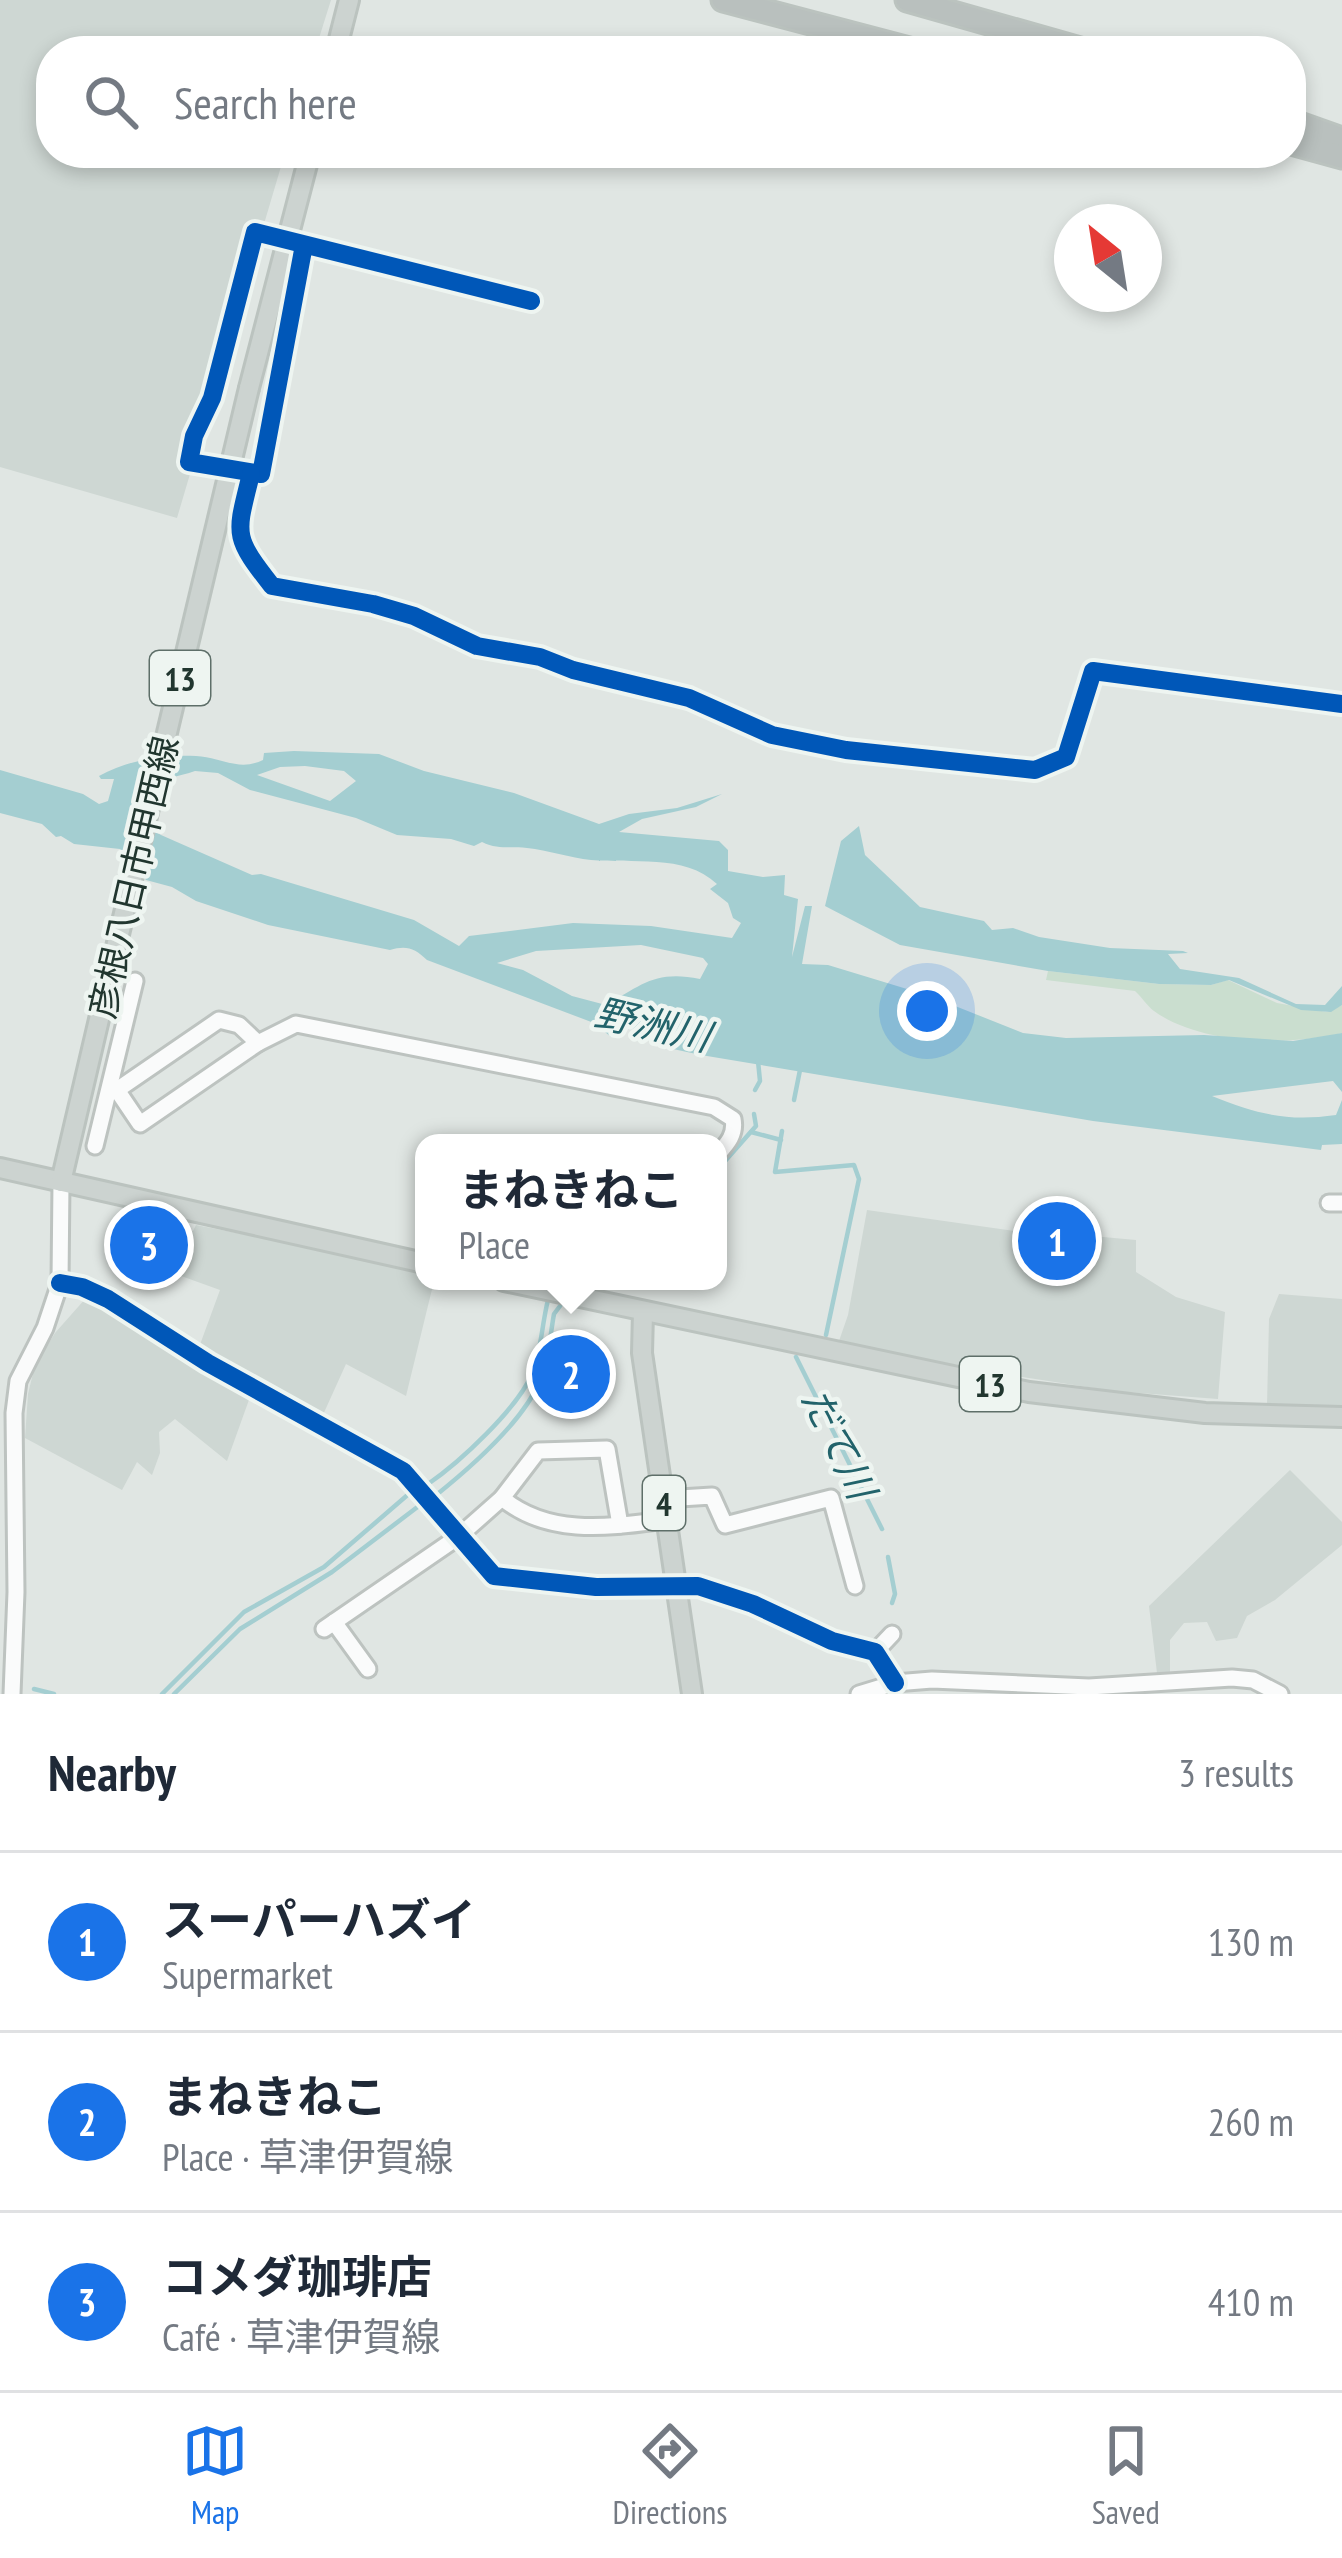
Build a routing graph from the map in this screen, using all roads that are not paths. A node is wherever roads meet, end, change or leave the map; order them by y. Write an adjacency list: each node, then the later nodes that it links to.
1 (350, 0): 4 (main road)
2 (723, 0): 5 (highway)
3 (907, 0): 6 (highway)
4 (340, 36)
5 (860, 36)
6 (1034, 36)
7 (1306, 126): 8 (highway)
8 (1342, 139)
9 (1306, 147): 10 (highway)
10 (1342, 157)
11 (307, 168): 12 (main road, 彦根八日市甲西線 / 13)
12 (295, 242): 13 (street); 14 (street); 14 (street); 18 (main road, 彦根八日市甲西線 / 13, bridge)
13 (532, 301)
14 (251, 474): 15 (street)
15 (1342, 704)
16 (135, 982): 19 (street)
17 (259, 1043): 19 (street); 19 (street); 20 (street)
18 (84, 1081): 19 (street); 23 (main road, 彦根八日市甲西線 / 13)
19 (113, 1089): 21 (street)
20 (727, 1143)
21 (95, 1146)
22 (0, 1168): 23 (main road)
23 (61, 1182): 24 (main road); 25 (street)
24 (415, 1261)
25 (60, 1283): 32 (street); 39 (street)
26 (573, 1290): 27 (main road)
27 (643, 1312): 28 (main road, 13); 30 (main road, 4)
28 (1342, 1418)
29 (502, 1498): 31 (street); 31 (street); 32 (street)
30 (665, 1509): 31 (street); 33 (street); 34 (main road, 4)
31 (620, 1526)
32 (458, 1537): 34 (street); 37 (street)
33 (855, 1586)
34 (676, 1588): 36 (street); 40 (main road, 4)
35 (892, 1634): 36 (street)
36 (875, 1652): 38 (street)
37 (368, 1669)
38 (895, 1683): 41 (street); 42 (street)
39 (12, 1694)
40 (692, 1694)
41 (859, 1694)
42 (1280, 1694)

